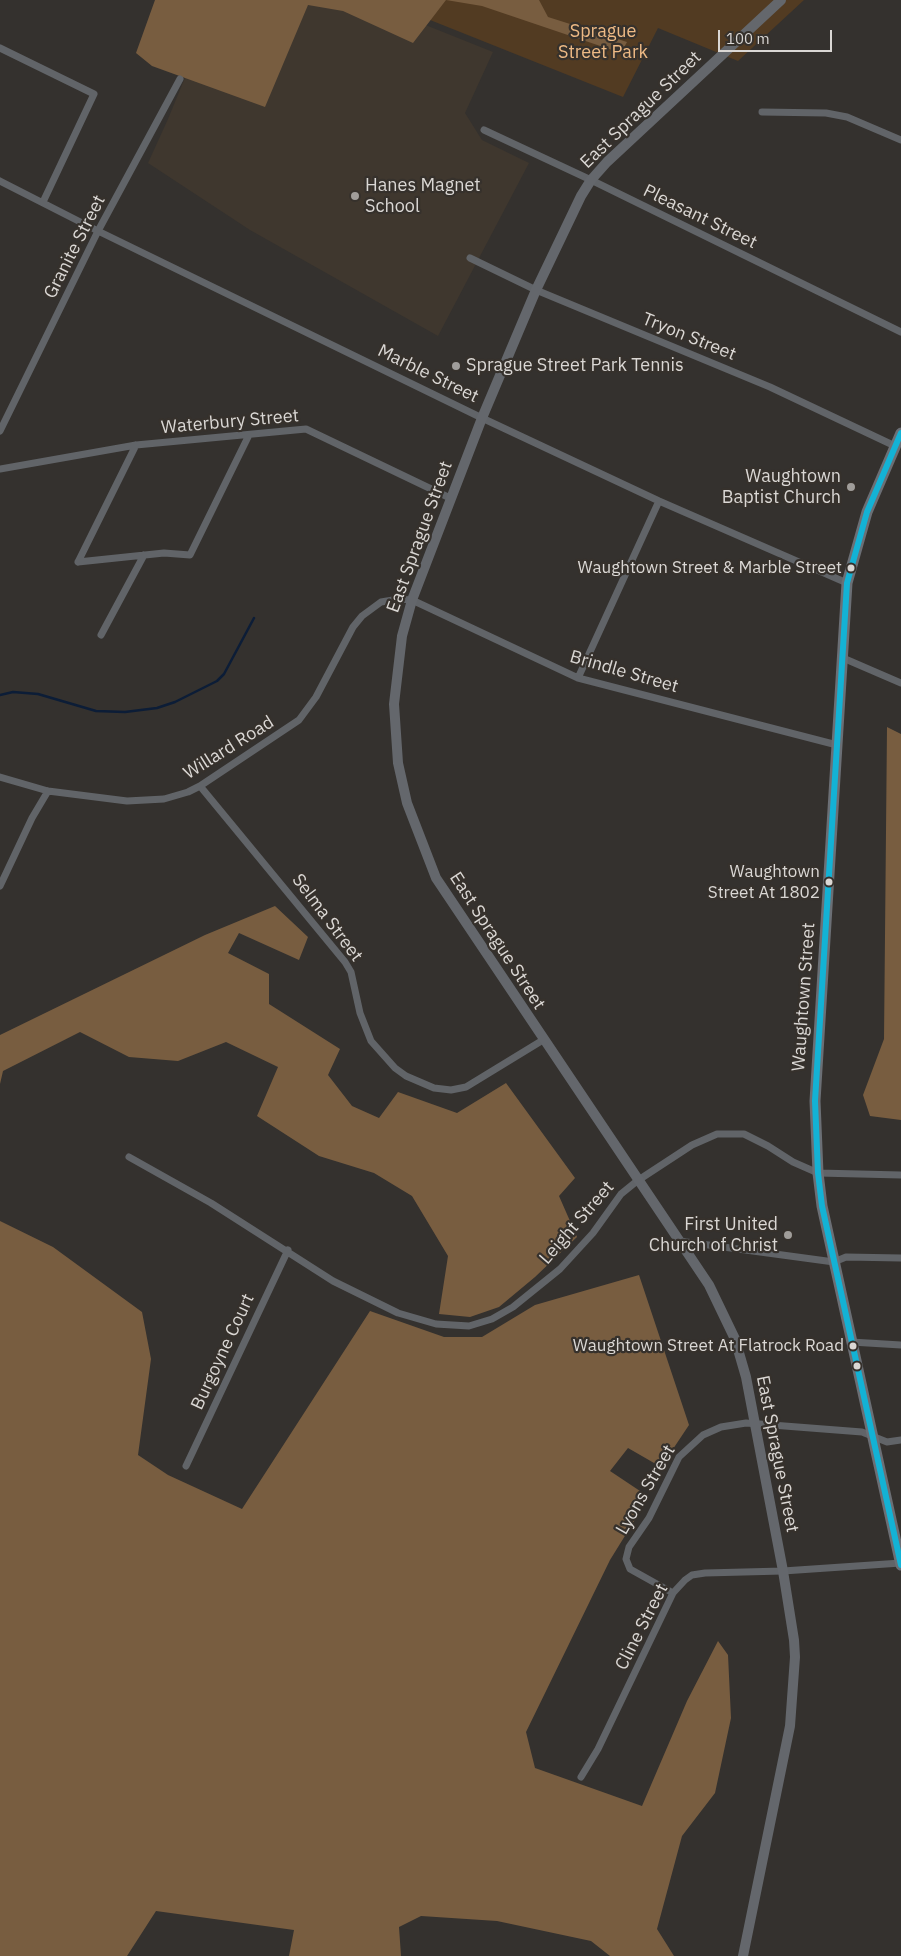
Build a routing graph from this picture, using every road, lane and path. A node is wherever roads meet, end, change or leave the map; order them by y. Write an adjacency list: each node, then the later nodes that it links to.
1 (781, 0): 7 (street, East Sprague Street)
2 (0, 48): 9 (street)
3 (180, 79): 10 (street, Granite Street)
4 (762, 112): 6 (street)
5 (484, 130): 7 (street, Pleasant Street)
6 (901, 140)
7 (591, 180): 12 (street, East Sprague Street); 13 (street, Pleasant Street)
8 (0, 181): 9 (street, Marble Street)
9 (44, 202): 10 (street, Marble Street)
10 (98, 231): 14 (street, Marble Street); 15 (street, Granite Street)
11 (470, 258): 12 (street, Tryon Street)
12 (536, 290): 14 (street, East Sprague Street); 19 (street, Tryon Street)
13 (901, 332)
14 (482, 418): 21 (street, East Sprague Street); 22 (street, Marble Street)
15 (0, 430)
16 (901, 433): 19 (main road, Waughtown Street)
17 (249, 435): 18 (street, Waterbury Street); 21 (street, Waterbury Street); 23 (street)
18 (136, 445): 20 (street, Waterbury Street); 23 (street)
19 (895, 446): 24 (main road, Waughtown Street)
20 (0, 469)
21 (450, 498): 25 (street, East Sprague Street)
22 (659, 501): 24 (street, Marble Street); 28 (street)
23 (144, 555): 26 (street)
24 (847, 584): 27 (main road, Waughtown Street)
25 (412, 600): 28 (street, Brindle Street); 32 (street, Willard Road); 35 (street, East Sprague Street)
26 (101, 636)
27 (843, 658): 29 (street); 30 (main road, Waughtown Street)
28 (578, 678): 30 (street, Brindle Street)
29 (901, 683)
30 (837, 745): 37 (main road, Waughtown Street)
31 (0, 776): 33 (street, Willard Road)
32 (200, 786): 33 (street, Willard Road); 35 (street, Selma Street)
33 (48, 791): 34 (street)
34 (0, 886)
35 (543, 1040): 39 (street, East Sprague Street)
36 (129, 1157): 41 (street, Leight Street)
37 (818, 1173): 38 (street, Leight Street); 39 (street, Leight Street); 43 (main road, Waughtown Street)
38 (901, 1176)
39 (637, 1180): 40 (street, East Sprague Street); 41 (street, Leight Street)
40 (678, 1241): 43 (street); 46 (street, East Sprague Street)
41 (288, 1250): 49 (street, Burgoyne Court)
42 (901, 1258): 43 (street)
43 (834, 1262): 44 (main road, Waughtown Street)
44 (851, 1342): 45 (street); 47 (main road, Waughtown Street)
45 (901, 1345)
46 (756, 1425): 47 (street, Lyons Street); 51 (street, East Sprague Street); 52 (street, Lyons Street)
47 (873, 1437): 48 (street, Lyons Street); 50 (main road, Waughtown Street)
48 (901, 1440)
49 (186, 1466)
50 (901, 1564): 51 (street, Cline Street)
51 (783, 1571): 52 (street, Cline Street); 54 (street, East Sprague Street)
52 (673, 1593): 53 (street, Cline Street)
53 (581, 1777)
54 (743, 1956)

